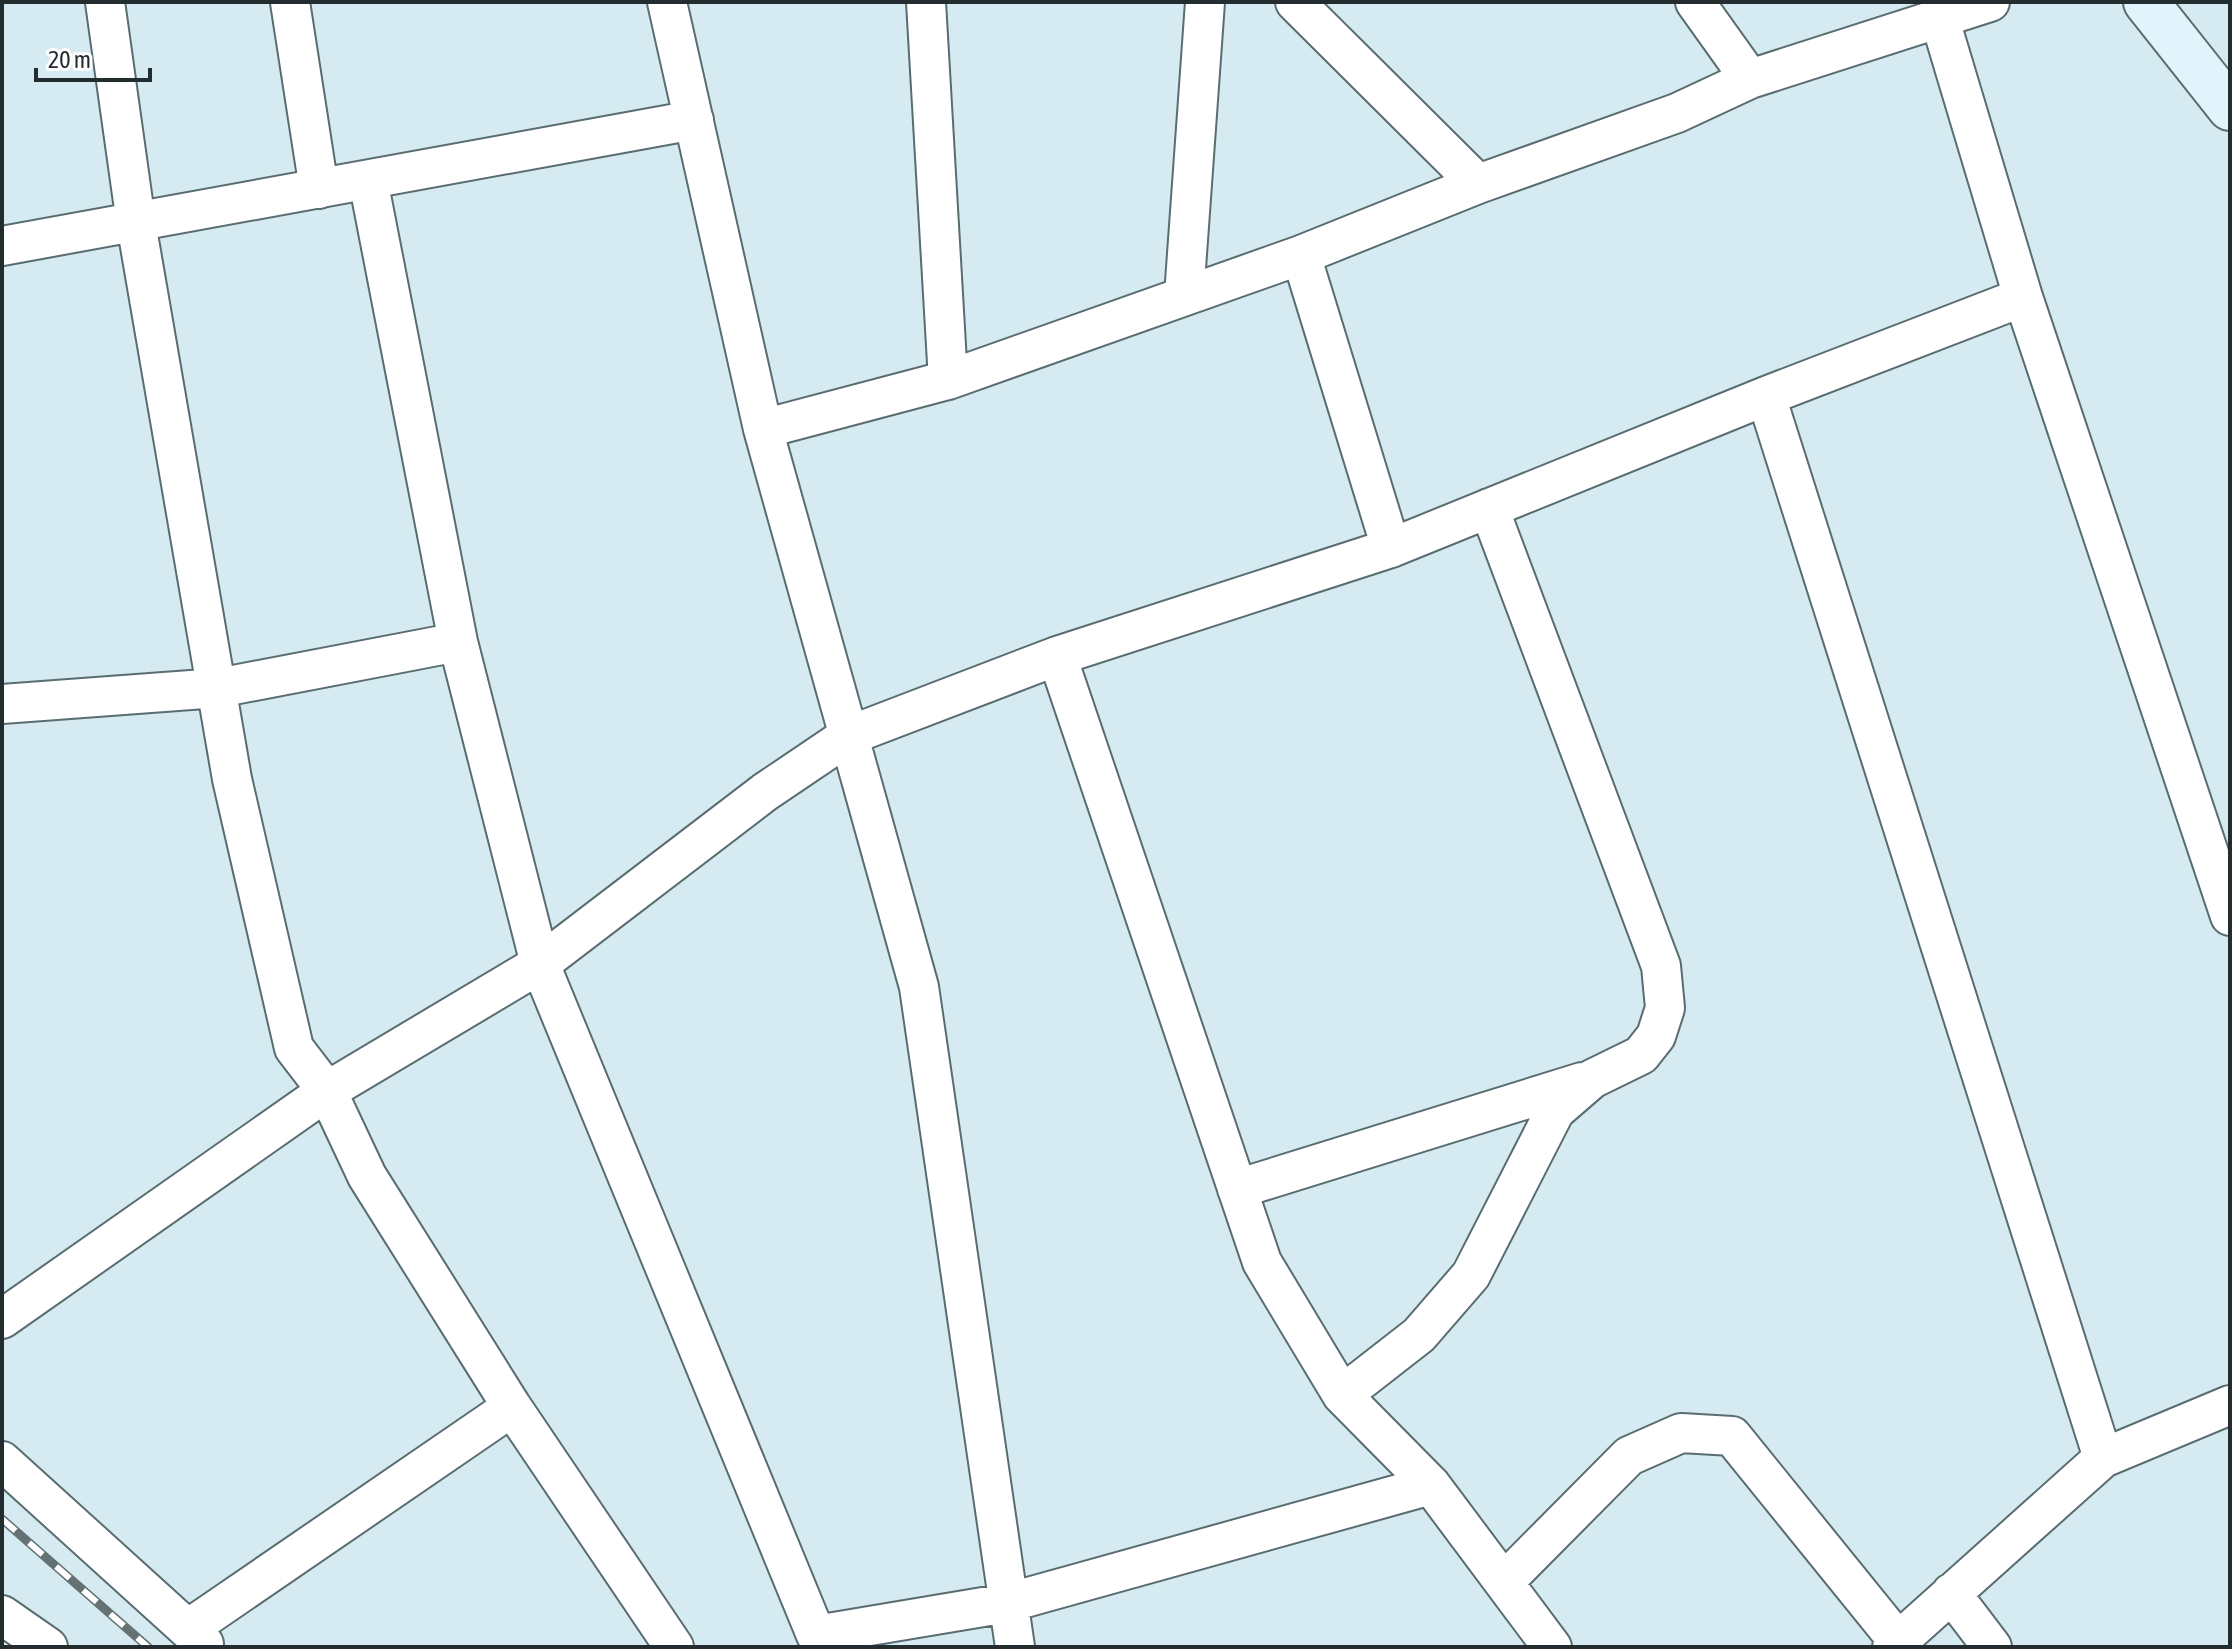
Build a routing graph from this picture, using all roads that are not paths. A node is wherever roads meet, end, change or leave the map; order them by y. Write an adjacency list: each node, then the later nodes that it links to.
1 (105, 2): 17 (street)
2 (290, 2): 16 (street)
3 (667, 2): 13 (street)
4 (926, 2): 22 (street)
5 (1205, 2): 20 (street)
6 (1295, 2): 15 (street)
7 (1695, 2): 11 (street)
8 (1990, 2): 10 (street)
9 (2146, 2): 12 (main road)
10 (1940, 20): 11 (street); 21 (street)
11 (1750, 79): 15 (street)
12 (2230, 108)
13 (694, 120): 14 (street); 24 (street)
14 (368, 180): 16 (street); 27 (street)
15 (1478, 184): 19 (street)
16 (319, 189): 17 (street)
17 (136, 223): 18 (street); 29 (street)
18 (2, 246)
19 (1301, 255): 20 (street); 26 (street)
20 (1184, 296): 22 (street)
21 (2023, 297): 23 (street); 32 (street)
22 (948, 380): 24 (street)
23 (1766, 396): 25 (street); 41 (street)
24 (763, 429): 31 (street)
25 (1489, 508): 26 (street); 34 (street)
26 (1391, 548): 28 (street)
27 (458, 642): 29 (street); 33 (street)
28 (1057, 656): 31 (street); 36 (street)
29 (218, 688): 30 (street); 35 (street)
30 (2, 704)
31 (848, 736): 33 (street); 46 (street)
32 (2230, 916)
33 (540, 964): 35 (street); 46 (street)
34 (1592, 1079): 36 (street); 38 (street)
35 (327, 1091): 37 (street); 40 (street)
36 (1237, 1189): 38 (street)
37 (2, 1319)
38 (1342, 1395): 43 (street)
39 (2230, 1405): 41 (street)
40 (512, 1407): 48 (street); 51 (street)
41 (2103, 1458): 45 (street)
42 (2, 1461): 48 (street)
43 (1431, 1485): 44 (street); 46 (street)
44 (1505, 1581): 49 (street); 53 (street)
45 (1951, 1593): 49 (street); 54 (street)
46 (1007, 1603): 52 (street)
47 (2, 1615): 50 (street)
48 (197, 1638)
49 (1895, 1644)
50 (48, 1647)
51 (674, 1647)
52 (1015, 1647)
53 (1552, 1647)
54 (1992, 1647)

